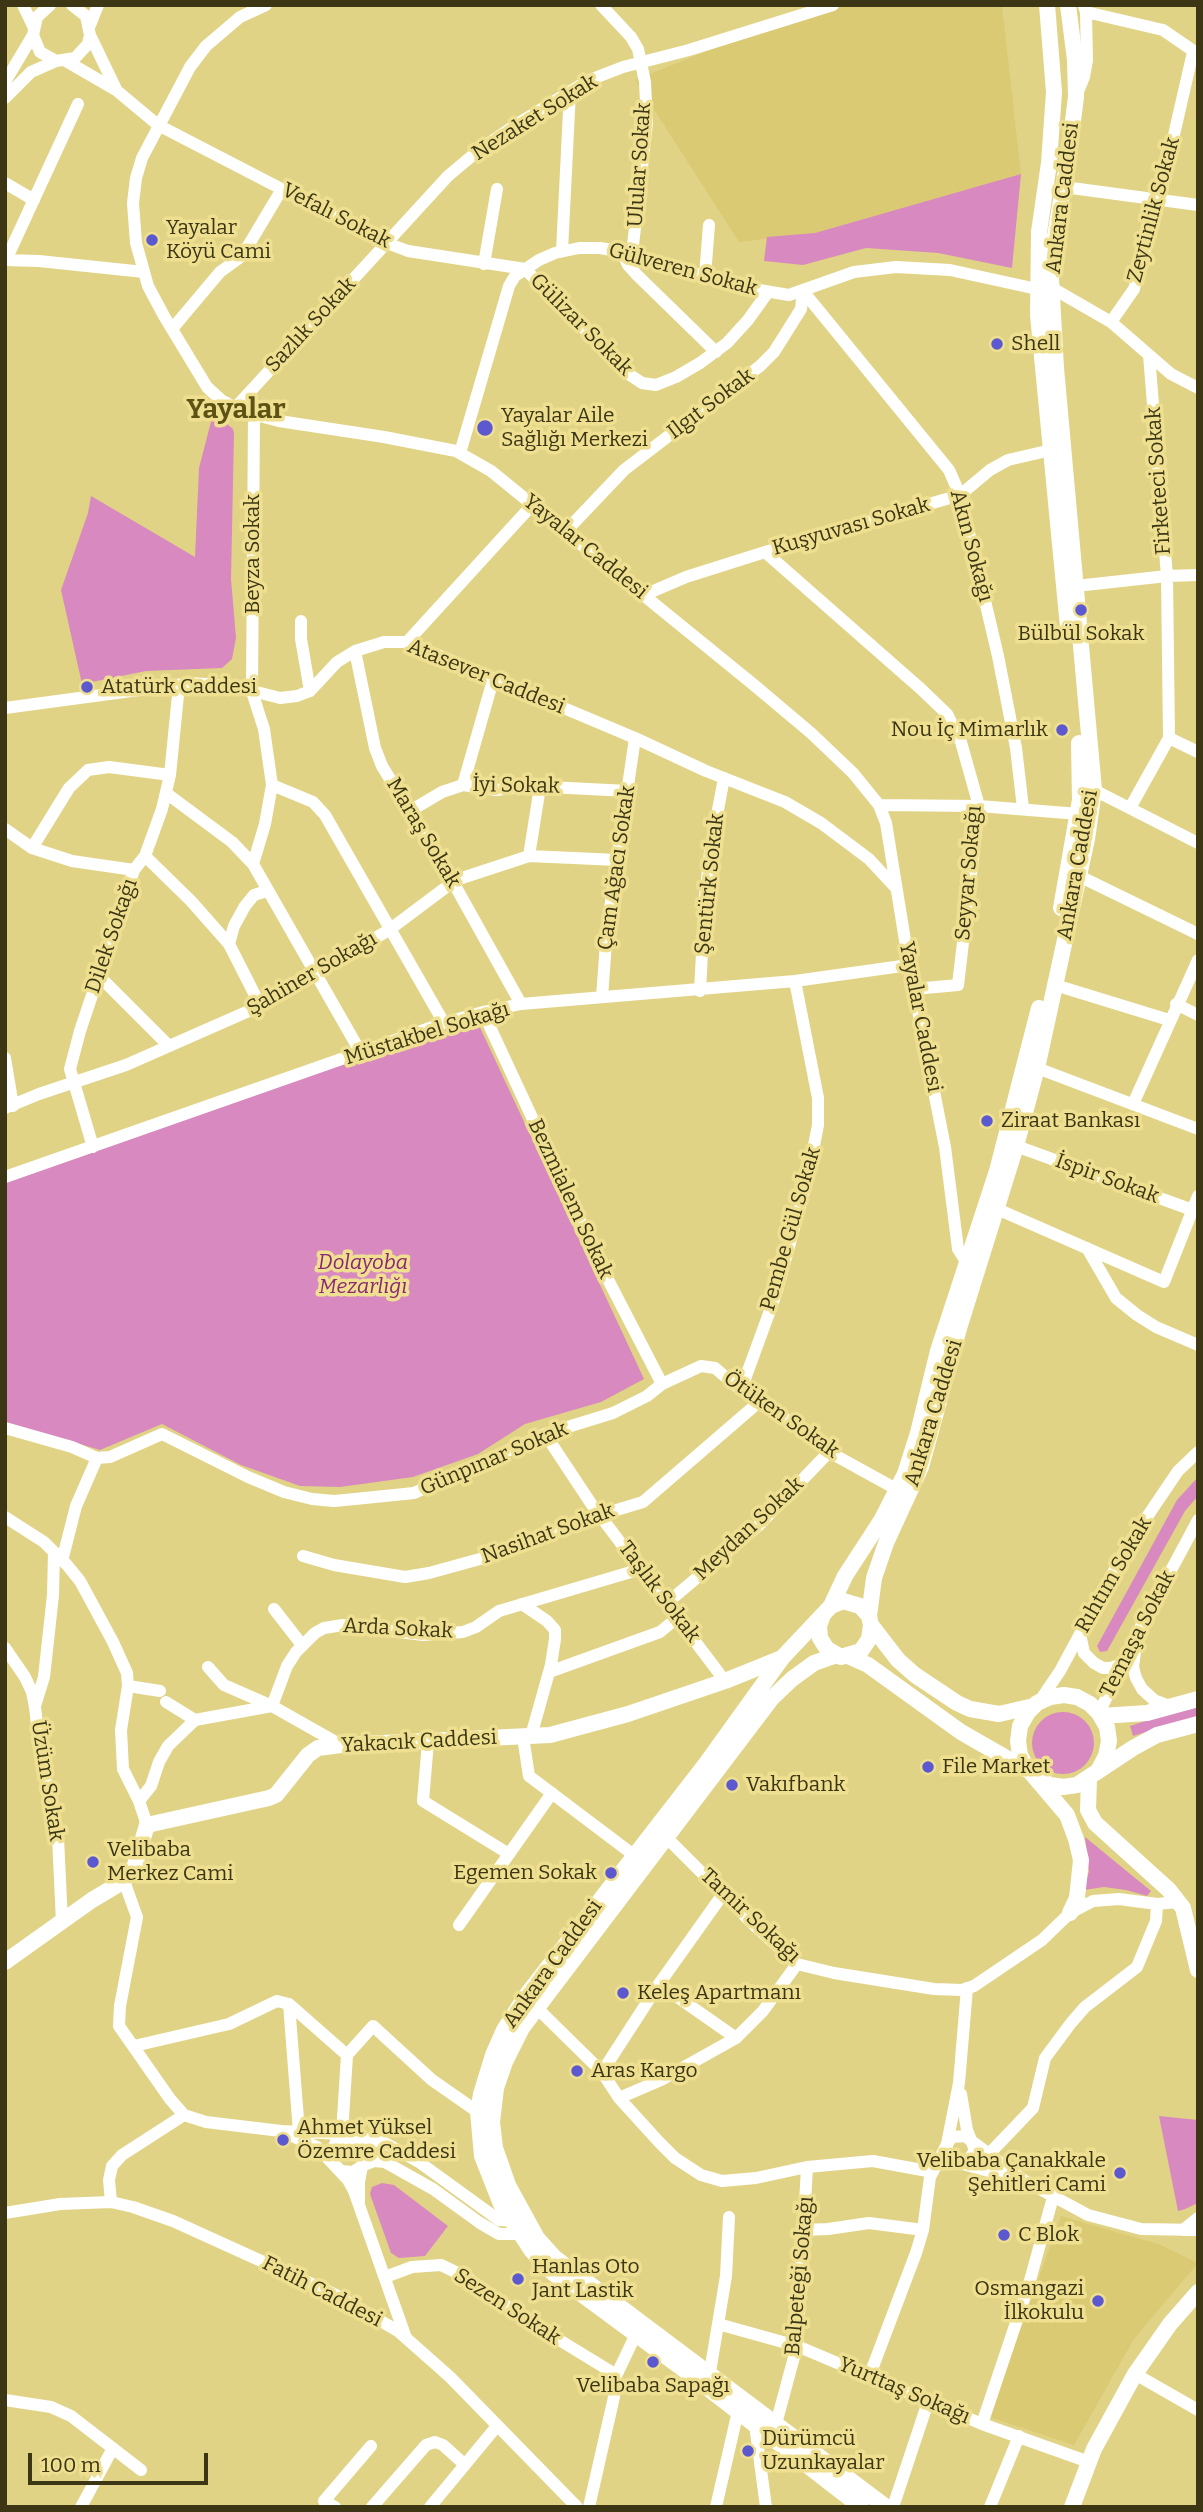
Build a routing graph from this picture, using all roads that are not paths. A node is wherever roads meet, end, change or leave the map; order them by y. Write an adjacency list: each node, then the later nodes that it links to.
1 (23, 5): 12 (street, Vefalı Sokak)
2 (50, 5): 12 (street)
3 (99, 5): 11 (street)
4 (266, 5): 22 (street, Yayalar Caddesi)
5 (601, 5): 15 (street, Ulular Sokak)
6 (833, 5): 15 (street, Nezaket Sokak)
7 (1047, 5): 39 (main road, Ankara Caddesi)
8 (1068, 5): 19 (main road, Ankara Caddesi)
9 (76, 6): 11 (street)
10 (1085, 9): 13 (street); 19 (street)
11 (90, 30): 14 (street); 17 (street)
12 (33, 31): 14 (street, Vefalı Sokak); 16 (street)
13 (1196, 53): 28 (street, Zeytinlik Sokak)
14 (61, 61): 17 (street, Vefalı Sokak); 20 (street)
15 (641, 62): 18 (street, Nezaket Sokak); 33 (street, Ulular Sokak)
16 (5, 82)
17 (116, 90): 22 (street, Vefalı Sokak)
18 (570, 91): 31 (street, Nezaket Sokak); 32 (street)
19 (1076, 97): 24 (main road, Ankara Caddesi)
20 (5, 98)
21 (78, 104): 27 (street)
22 (158, 125): 25 (street, Vefalı Sokak); 37 (street, Yayalar Caddesi)
23 (5, 183): 27 (street)
24 (1064, 187): 28 (street); 39 (main road, Ankara Caddesi)
25 (282, 189): 31 (street, Vefalı Sokak); 43 (street)
26 (497, 189): 35 (street)
27 (34, 200): 34 (street)
28 (1159, 200): 29 (street); 42 (street, Zeytinlik Sokak)
29 (1198, 205)
30 (709, 225): 38 (street)
31 (387, 243): 35 (street, Vefalı Sokak); 47 (street, Sazlık Sokak)
32 (562, 251): 33 (street, Gülveren Sokak); 36 (street, Gülveren Sokak)
33 (627, 253): 38 (street, Gülveren Sokak); 44 (street)
34 (6, 260): 37 (street)
35 (484, 264): 36 (street, Vefalı Sokak)
36 (525, 270): 44 (street, Gülizar Sokak); 50 (street, Gülveren Sokak)
37 (144, 272): 43 (street, Yayalar Caddesi)
38 (705, 276): 41 (street, Gülveren Sokak)
39 (1045, 288): 40 (street, Gülveren Sokak); 42 (street, Gülveren Sokak); 49 (main road, Ankara Caddesi); 57 (main road, Ankara Caddesi)
40 (803, 291): 41 (street, Gülveren Sokak); 51 (street, Akın Sokağı); 53 (street, Ilgıt Sokak)
41 (768, 292): 44 (street, Gülizar Sokak)
42 (1111, 322): 45 (street, Gülveren Sokak)
43 (172, 329): 47 (street, Yayalar Caddesi)
44 (716, 352)
45 (1149, 355): 46 (street, Gülveren Sokak); 56 (street, Firketeci Sokak)
46 (1198, 388)
47 (235, 408): 48 (street, Yayalar Caddesi)
48 (254, 415): 50 (street, Yayalar Caddesi); 65 (street, Beyza Sokak)
49 (1051, 450): 51 (street, Kuşyuvası Sokak); 75 (main road, Ankara Caddesi)
50 (460, 453): 52 (street, Yayalar Caddesi)
51 (960, 495): 54 (street, Kuşyuvası Sokak); 80 (street, Akın Sokağı)
52 (533, 504): 53 (street, Yayalar Caddesi); 60 (street)
53 (566, 531): 58 (street, Yayalar Caddesi)
54 (765, 552): 58 (street, Kuşyuvası Sokak); 79 (street, Seyyar Sokağı)
55 (1198, 575): 56 (street, Firketeci Sokak)
56 (1167, 576): 57 (street); 68 (street)
57 (1076, 586): 75 (main road, Ankara Caddesi)
58 (644, 595): 78 (street, Yayalar Caddesi)
59 (300, 621): 64 (street)
60 (407, 642): 61 (street, Atasever Caddesi); 62 (street, Atasever Caddesi)
61 (355, 651): 64 (street, Atasever Caddesi); 82 (street, Maraş Sokak)
62 (494, 680): 67 (street, Atasever Caddesi); 73 (street)
63 (179, 685): 65 (street); 66 (street); 70 (street, Dilek Sokağı)
64 (310, 691): 65 (street)
65 (252, 692): 72 (street, Beyza Sokak)
66 (5, 708)
67 (635, 738): 71 (street, Atasever Caddesi); 76 (street, Çam Ağacı Sokak)
68 (1169, 738): 69 (street); 81 (street)
69 (1198, 752)
70 (170, 775): 77 (street, Dilek Sokağı); 86 (street)
71 (724, 778): 94 (street, Atasever Caddesi); 106 (street, Şentürk Sokak)
72 (272, 785): 90 (street, Beyza Sokak); 96 (street)
73 (463, 785): 74 (street, İyi Sokak); 82 (street, İyi Sokak)
74 (540, 787): 76 (street, İyi Sokak); 88 (street)
75 (1088, 790): 81 (street); 83 (main road, Ankara Caddesi); 92 (main road, Ankara Caddesi)
76 (628, 791): 89 (street, Çam Ağacı Sokak)
77 (166, 793): 87 (street, Dilek Sokağı); 90 (street)
78 (879, 805): 79 (street); 94 (street, Yayalar Caddesi)
79 (979, 806): 80 (street); 105 (street, Seyyar Sokağı)
80 (1023, 808): 83 (street)
81 (1130, 808): 85 (street)
82 (410, 811): 93 (street, Maraş Sokak)
83 (1079, 814): 130 (main road, Ankara Caddesi)
84 (5, 829): 86 (street)
85 (1198, 843)
86 (32, 848): 91 (street)
87 (145, 856): 91 (street, Dilek Sokağı); 98 (street)
88 (529, 856): 89 (street, Şahiner Sokağı); 93 (street, Şahiner Sokağı)
89 (617, 860): 107 (street, Çam Ağacı Sokak)
90 (253, 864): 95 (street)
91 (134, 870): 102 (street, Dilek Sokağı)
92 (1079, 876): 97 (street); 104 (main road, Ankara Caddesi)
93 (453, 882): 96 (street, Şahiner Sokağı); 108 (street, Maraş Sokak)
94 (897, 890): 100 (street, Yayalar Caddesi)
95 (267, 891): 98 (street); 101 (street)
96 (389, 930): 101 (street, Şahiner Sokağı); 114 (street)
97 (1198, 934)
98 (229, 944): 110 (street)
99 (1198, 960): 109 (street)
100 (909, 965): 103 (street, Müstakbel Sokağı); 105 (street, Yayalar Caddesi)
101 (315, 973): 110 (street, Şahiner Sokağı); 116 (street)
102 (99, 976): 115 (street); 119 (street, Dilek Sokağı)
103 (795, 981): 106 (street, Müstakbel Sokağı); 133 (street, Pembe Gül Sokak)
104 (1055, 985): 113 (street); 118 (main road, Ankara Caddesi)
105 (914, 989): 130 (street, Yayalar Caddesi)
106 (700, 991): 107 (street, Müstakbel Sokağı)
107 (602, 997): 108 (street, Müstakbel Sokağı)
108 (521, 1004): 111 (street, Müstakbel Sokağı)
109 (1176, 1004): 112 (street); 113 (street)
110 (260, 1005): 115 (street, Şahiner Sokağı)
111 (483, 1012): 114 (street, Müstakbel Sokağı); 132 (street, Bezmialem Sokak)
112 (1198, 1016)
113 (1169, 1020): 120 (street)
114 (444, 1023): 116 (street, Müstakbel Sokağı)
115 (169, 1046): 119 (street, Şahiner Sokağı)
116 (361, 1053): 123 (street, Müstakbel Sokağı)
117 (5, 1058): 121 (street)
118 (1037, 1068): 120 (street); 124 (main road, Ankara Caddesi)
119 (74, 1083): 121 (street, Şahiner Sokağı); 123 (street, Dilek Sokağı)
120 (1133, 1104): 122 (street)
121 (9, 1107)
122 (1198, 1129)
123 (93, 1146): 125 (street, Müstakbel Sokağı)
124 (1016, 1146): 127 (main road, Ankara Caddesi); 128 (street, İspir Sokak)
125 (5, 1177)
126 (1198, 1196): 128 (street)
127 (997, 1209): 129 (street); 130 (main road, Ankara Caddesi)
128 (1195, 1211): 129 (street)
129 (1087, 1248): 131 (street)
130 (972, 1266): 140 (main road, Ankara Caddesi); 152 (main road, Ankara Caddesi)
131 (1198, 1345)
132 (662, 1384): 133 (street, Ötüken Sokak); 136 (street, Günpınar Sokak)
133 (741, 1390): 134 (street, Ötüken Sokak)
134 (759, 1402): 137 (street, Ötüken Sokak); 141 (street, Nasihat Sokak)
135 (5, 1428): 139 (street)
136 (545, 1434): 139 (street, Günpınar Sokak); 141 (street, Taşlık Sokak)
137 (829, 1452): 140 (street, Ötüken Sokak); 147 (street, Meydan Sokak)
138 (1198, 1452): 154 (street, Rıhtım Sokak)
139 (97, 1458): 144 (street)
140 (898, 1490): 150 (main road, Ankara Caddesi)
141 (600, 1515): 145 (street, Nasihat Sokak); 146 (street, Taşlık Sokak)
142 (5, 1517): 144 (street)
143 (1198, 1520): 153 (street, Temaşa Sokak)
144 (58, 1556): 163 (street); 169 (street)
145 (303, 1556)
146 (641, 1569): 147 (street, Taşlık Sokak); 148 (street, Arda Sokak)
147 (667, 1603): 151 (street, Taşlık Sokak)
148 (522, 1604): 155 (street, Arda Sokak); 161 (street)
149 (274, 1609): 155 (street)
150 (827, 1609): 152 (main road); 157 (main road); 158 (main road, Ankara Caddesi)
151 (678, 1617): 161 (street); 162 (street, Taşlık Sokak)
152 (870, 1621): 157 (main road, Ankara Caddesi); 166 (main road)
153 (1140, 1628): 159 (street, Temaşa Sokak); 168 (street)
154 (1080, 1634): 159 (street); 166 (street, Rıhtım Sokak)
155 (302, 1645): 167 (street, Arda Sokak)
156 (5, 1648): 169 (street, Üzüm Sokak)
157 (842, 1656): 177 (main road); 181 (main road, Ankara Caddesi)
158 (782, 1658): 162 (main road, Yakacık Caddesi); 165 (main road, Ankara Caddesi)
159 (1122, 1664): 170 (street, Temaşa Sokak)
160 (208, 1667): 167 (street)
161 (549, 1672): 173 (street)
162 (725, 1681): 165 (main road); 173 (main road, Yakacık Caddesi)
163 (128, 1686): 171 (street); 179 (street)
164 (1198, 1699): 168 (main road)
165 (749, 1702): 183 (main road, Ankara Caddesi)
166 (1036, 1705): 170 (main road); 177 (main road)
167 (272, 1706): 171 (street); 175 (street)
168 (1170, 1706): 170 (main road)
169 (35, 1707): 189 (street, Üzüm Sokak)
170 (1100, 1714): 176 (main road)
171 (195, 1720): 179 (street)
172 (1198, 1724): 176 (main road)
173 (527, 1736): 174 (main road, Yakacık Caddesi); 178 (street)
174 (428, 1742): 175 (main road, Yakacık Caddesi); 182 (street)
175 (341, 1745): 180 (main road, Yakacık Caddesi)
176 (1094, 1774): 177 (main road); 187 (main road)
177 (1034, 1775): 188 (main road)
178 (552, 1793): 182 (street); 183 (street)
179 (139, 1801): 180 (street)
180 (147, 1825): 184 (main road)
181 (667, 1838): 185 (street, Tamir Sokağı); 197 (main road, Ankara Caddesi)
182 (509, 1854): 190 (street)
183 (635, 1856): 204 (main road, Ankara Caddesi)
184 (124, 1881): 189 (main road); 199 (street)
185 (723, 1894): 192 (street, Tamir Sokağı); 194 (street)
186 (1157, 1903): 187 (street); 188 (street); 211 (street)
187 (1186, 1907): 193 (main road)
188 (1070, 1913): 195 (street)
189 (62, 1922): 191 (main road)
190 (459, 1925)
191 (5, 1962)
192 (797, 1965): 195 (street, Tamir Sokağı); 198 (street)
193 (1198, 1970)
194 (659, 1984): 198 (street); 201 (street)
195 (967, 1988): 202 (street)
196 (289, 2004): 199 (street); 200 (street); 207 (street)
197 (537, 2008): 201 (street); 224 (main road, Ankara Caddesi)
198 (736, 2038): 203 (street)
199 (134, 2046): 205 (street)
200 (346, 2055): 204 (street); 208 (street)
201 (602, 2072): 203 (street)
202 (959, 2083): 209 (street); 210 (street)
203 (620, 2098): 214 (street)
204 (478, 2112): 224 (main road, Ankara Caddesi)
205 (184, 2115): 206 (street); 220 (street)
206 (281, 2131): 207 (street); 215 (street)
207 (299, 2132): 208 (street)
208 (347, 2136): 213 (street); 215 (street); 224 (street)
209 (972, 2141): 210 (street); 211 (street); 212 (street)
210 (947, 2144): 212 (street); 216 (street)
211 (989, 2154): 217 (street)
212 (959, 2163): 216 (street); 217 (street)
213 (362, 2166): 215 (street); 219 (street); 224 (street)
214 (807, 2167): 216 (street); 225 (street, Balpeteği Sokağı)
215 (337, 2168): 219 (street)
216 (933, 2172): 226 (street)
217 (1024, 2181): 218 (street)
218 (1053, 2197): 227 (street); 244 (street)
219 (359, 2202): 229 (street)
220 (111, 2203): 221 (street, Fatih Caddesi); 233 (street, Fatih Caddesi)
221 (5, 2213)
222 (729, 2217): 231 (street)
223 (1198, 2218): 227 (street)
224 (520, 2226): 232 (main road, Ankara Caddesi); 235 (main road, Ankara Caddesi)
225 (805, 2230): 226 (street); 234 (street, Balpeteği Sokağı)
226 (923, 2230): 237 (street)
227 (1180, 2230): 228 (street)
228 (1198, 2230)
229 (385, 2277): 233 (street); 238 (street, Sezen Sokak)
230 (1198, 2292): 236 (main road)
231 (718, 2324): 234 (street, Yurttaş Sokağı); 235 (street)
232 (636, 2334): 238 (street); 242 (main road, Ankara Caddesi)
233 (406, 2339): 246 (street, Fatih Caddesi)
234 (797, 2346): 237 (street, Yurttaş Sokağı); 243 (street, Balpeteği Sokağı)
235 (710, 2372): 243 (main road, Ankara Caddesi)
236 (1135, 2374): 241 (street); 250 (main road)
237 (869, 2377): 240 (street, Yurttaş Sokağı)
238 (615, 2378): 259 (street)
239 (5, 2400): 249 (street)
240 (928, 2402): 244 (street, Yurttaş Sokağı); 263 (street)
241 (1198, 2410)
242 (738, 2412): 245 (main road, Ankara Caddesi); 260 (street)
243 (776, 2424): 262 (main road, Ankara Caddesi)
244 (982, 2424): 247 (street, Yurttaş Sokağı)
245 (755, 2425): 254 (main road, Ankara Caddesi); 261 (street)
246 (497, 2426): 251 (street); 258 (street, Fatih Caddesi)
247 (1018, 2436): 250 (street, Yurttaş Sokağı); 264 (street)
248 (371, 2446): 253 (street)
249 (113, 2448): 252 (street); 255 (street)
250 (1088, 2462): 265 (main road)
251 (464, 2464): 256 (street); 257 (street)
252 (141, 2470)
253 (330, 2504)
254 (853, 2504)
255 (81, 2507)
256 (372, 2507)
257 (430, 2507)
258 (577, 2507)
259 (589, 2507)
260 (716, 2507)
261 (766, 2507)
262 (886, 2507)
263 (893, 2507)
264 (990, 2507)
265 (1072, 2507)

